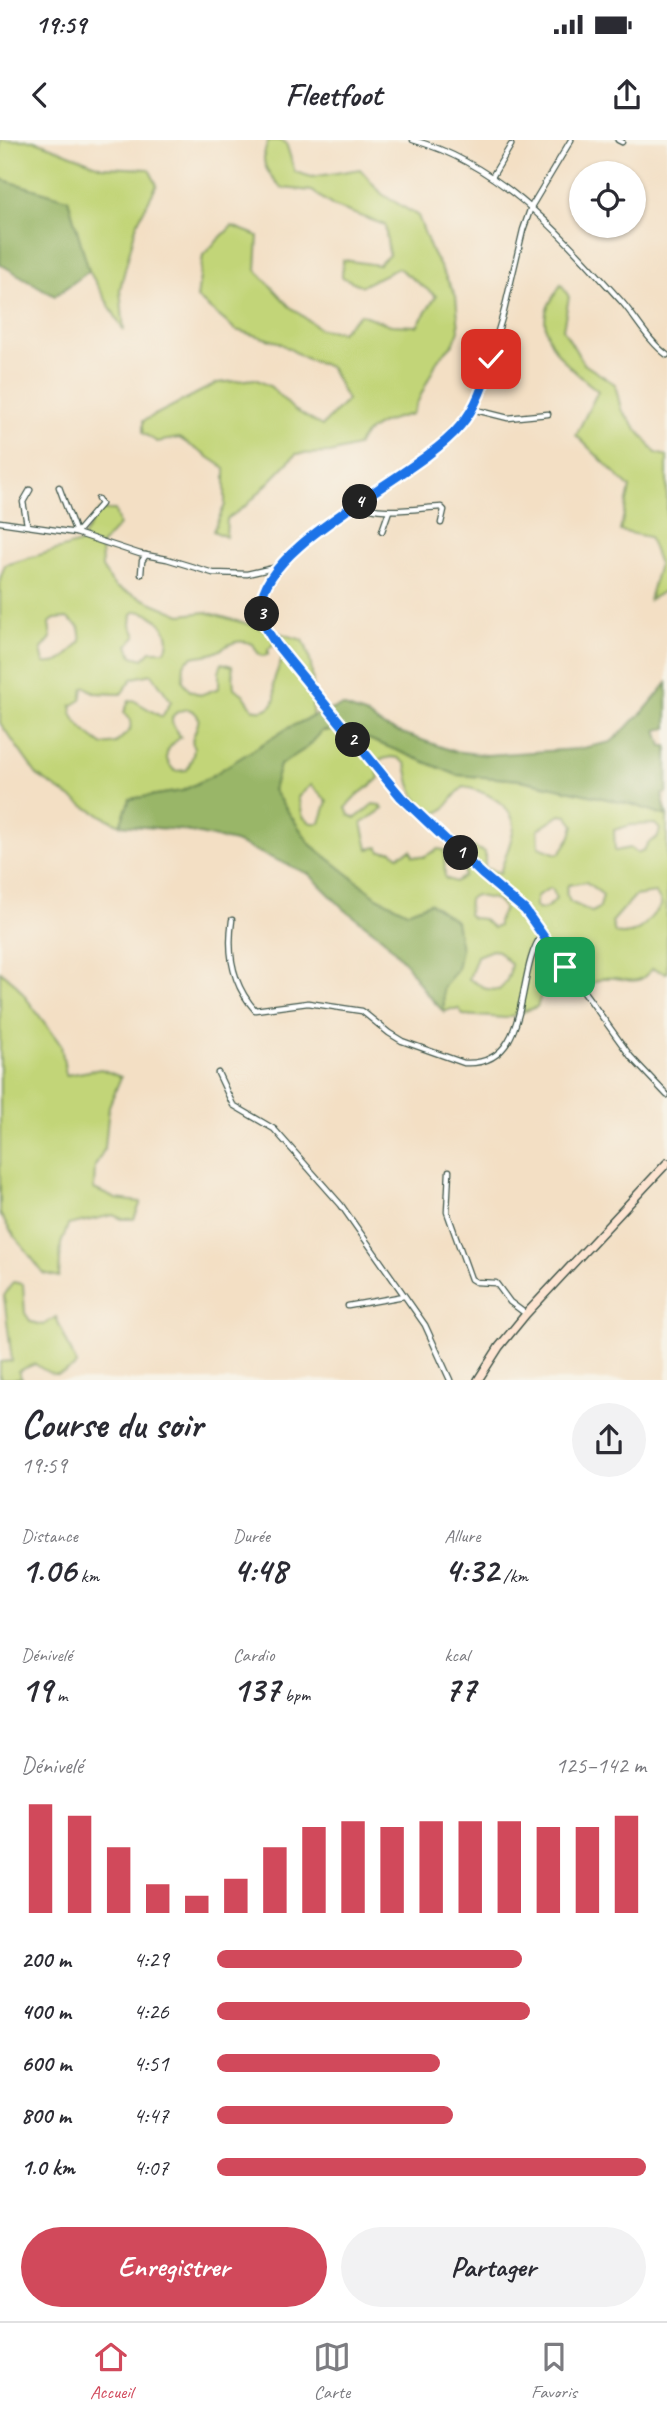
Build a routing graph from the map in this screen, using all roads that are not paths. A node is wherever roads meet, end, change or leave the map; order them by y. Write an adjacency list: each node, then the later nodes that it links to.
1 (413, 140): 4 (street)
2 (570, 140): 5 (street)
3 (511, 145): 4 (street)
4 (492, 177): 5 (street)
5 (531, 207): 6 (street); 7 (street)
6 (667, 355)
7 (472, 409): 8 (street); 12 (street)
8 (548, 414)
9 (59, 486): 18 (street)
10 (30, 490): 16 (street)
11 (98, 499): 18 (street)
12 (358, 503): 13 (street); 20 (street)
13 (390, 510): 15 (street); 17 (street)
14 (0, 522): 16 (street)
15 (442, 523)
16 (27, 524): 18 (street)
17 (382, 531)
18 (76, 533): 19 (street)
19 (146, 555): 20 (street); 21 (street)
20 (278, 566): 23 (street)
21 (141, 574)
22 (232, 920): 23 (street)
23 (542, 935): 25 (street)
24 (218, 1073): 28 (street)
25 (667, 1095)
26 (667, 1163): 30 (main road)
27 (449, 1171): 30 (street)
28 (404, 1296): 29 (street); 31 (street)
29 (348, 1306)
30 (526, 1314): 32 (main road)
31 (450, 1380)
32 (478, 1380)

